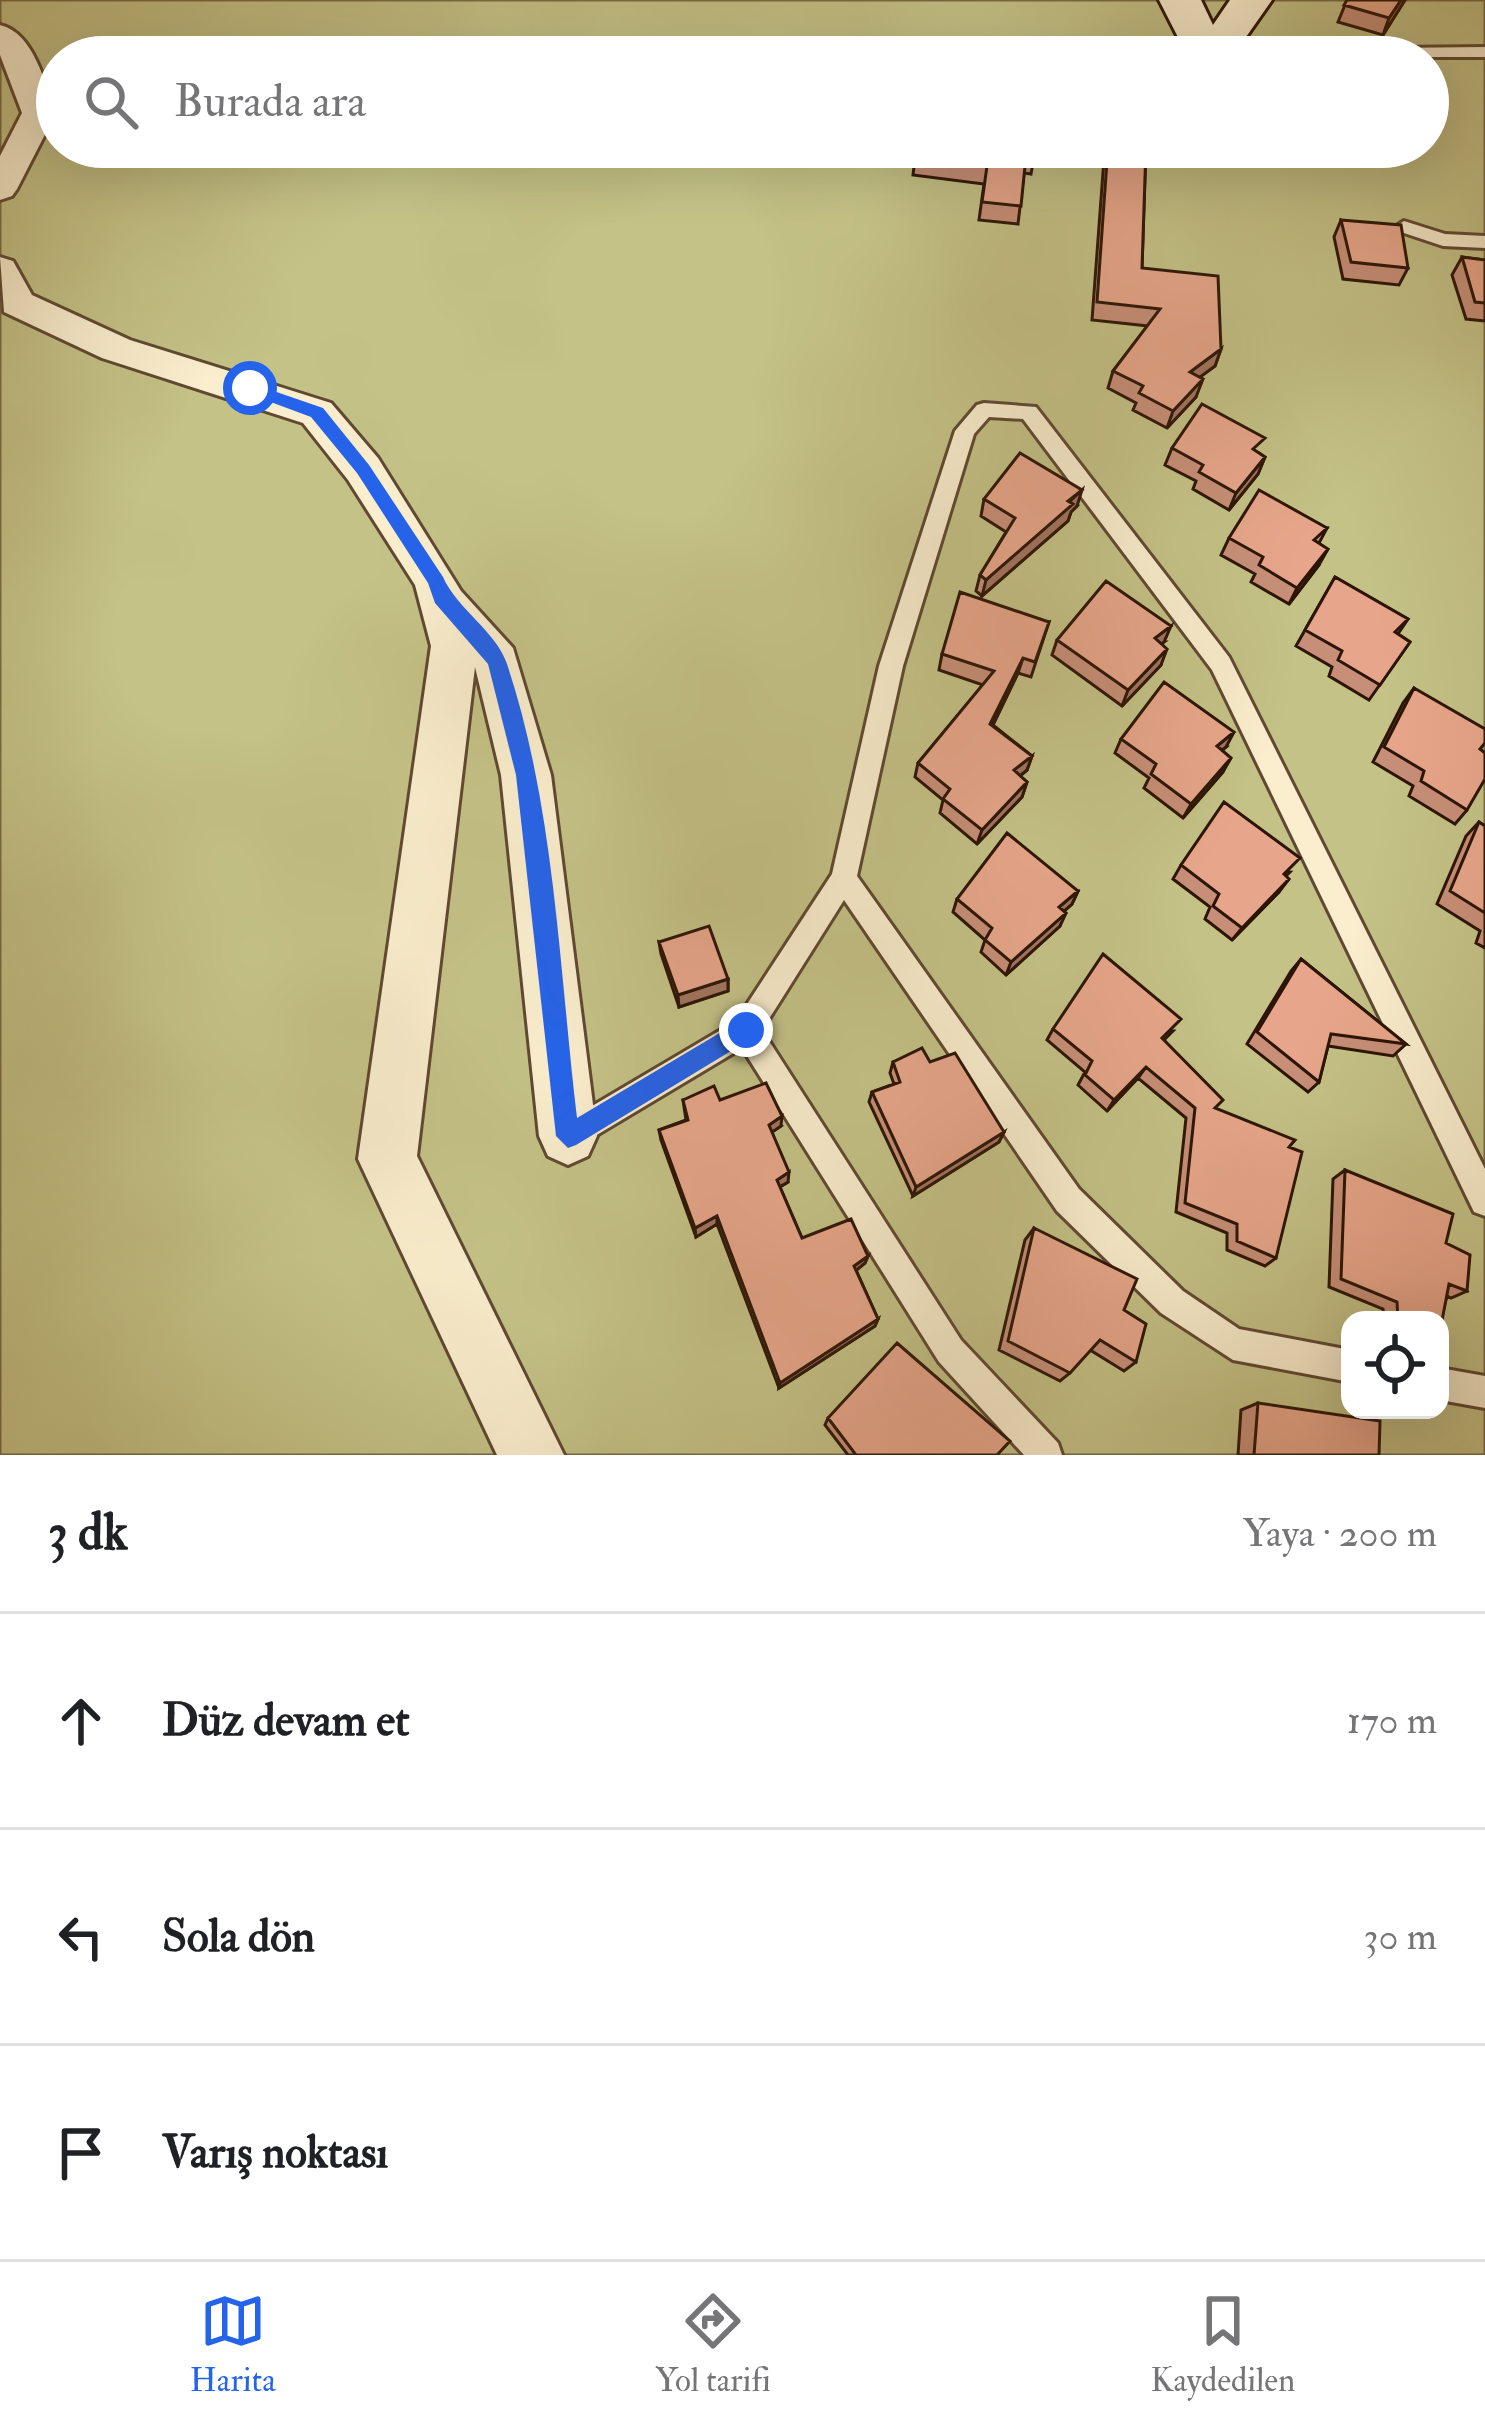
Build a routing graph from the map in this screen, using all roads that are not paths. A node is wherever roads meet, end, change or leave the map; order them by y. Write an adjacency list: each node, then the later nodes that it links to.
1 (1180, 0): 4 (street)
2 (1251, 0): 5 (street)
3 (0, 34): 8 (street)
4 (1197, 36)
5 (1228, 36)
6 (1449, 52): 7 (lane)
7 (1485, 52)
8 (36, 104)
9 (36, 119): 10 (street)
10 (0, 189)
11 (1404, 227): 12 (lane)
12 (1485, 242)
13 (0, 268): 14 (street)
14 (441, 598): 17 (street); 22 (street)
15 (844, 878): 16 (lane); 18 (lane); 19 (lane)
16 (746, 1030): 17 (lane); 23 (lane)
17 (568, 1136)
18 (1485, 1201)
19 (1341, 1364)
20 (1449, 1386): 21 (lane)
21 (1485, 1392)
22 (530, 1455)
23 (1046, 1455)

